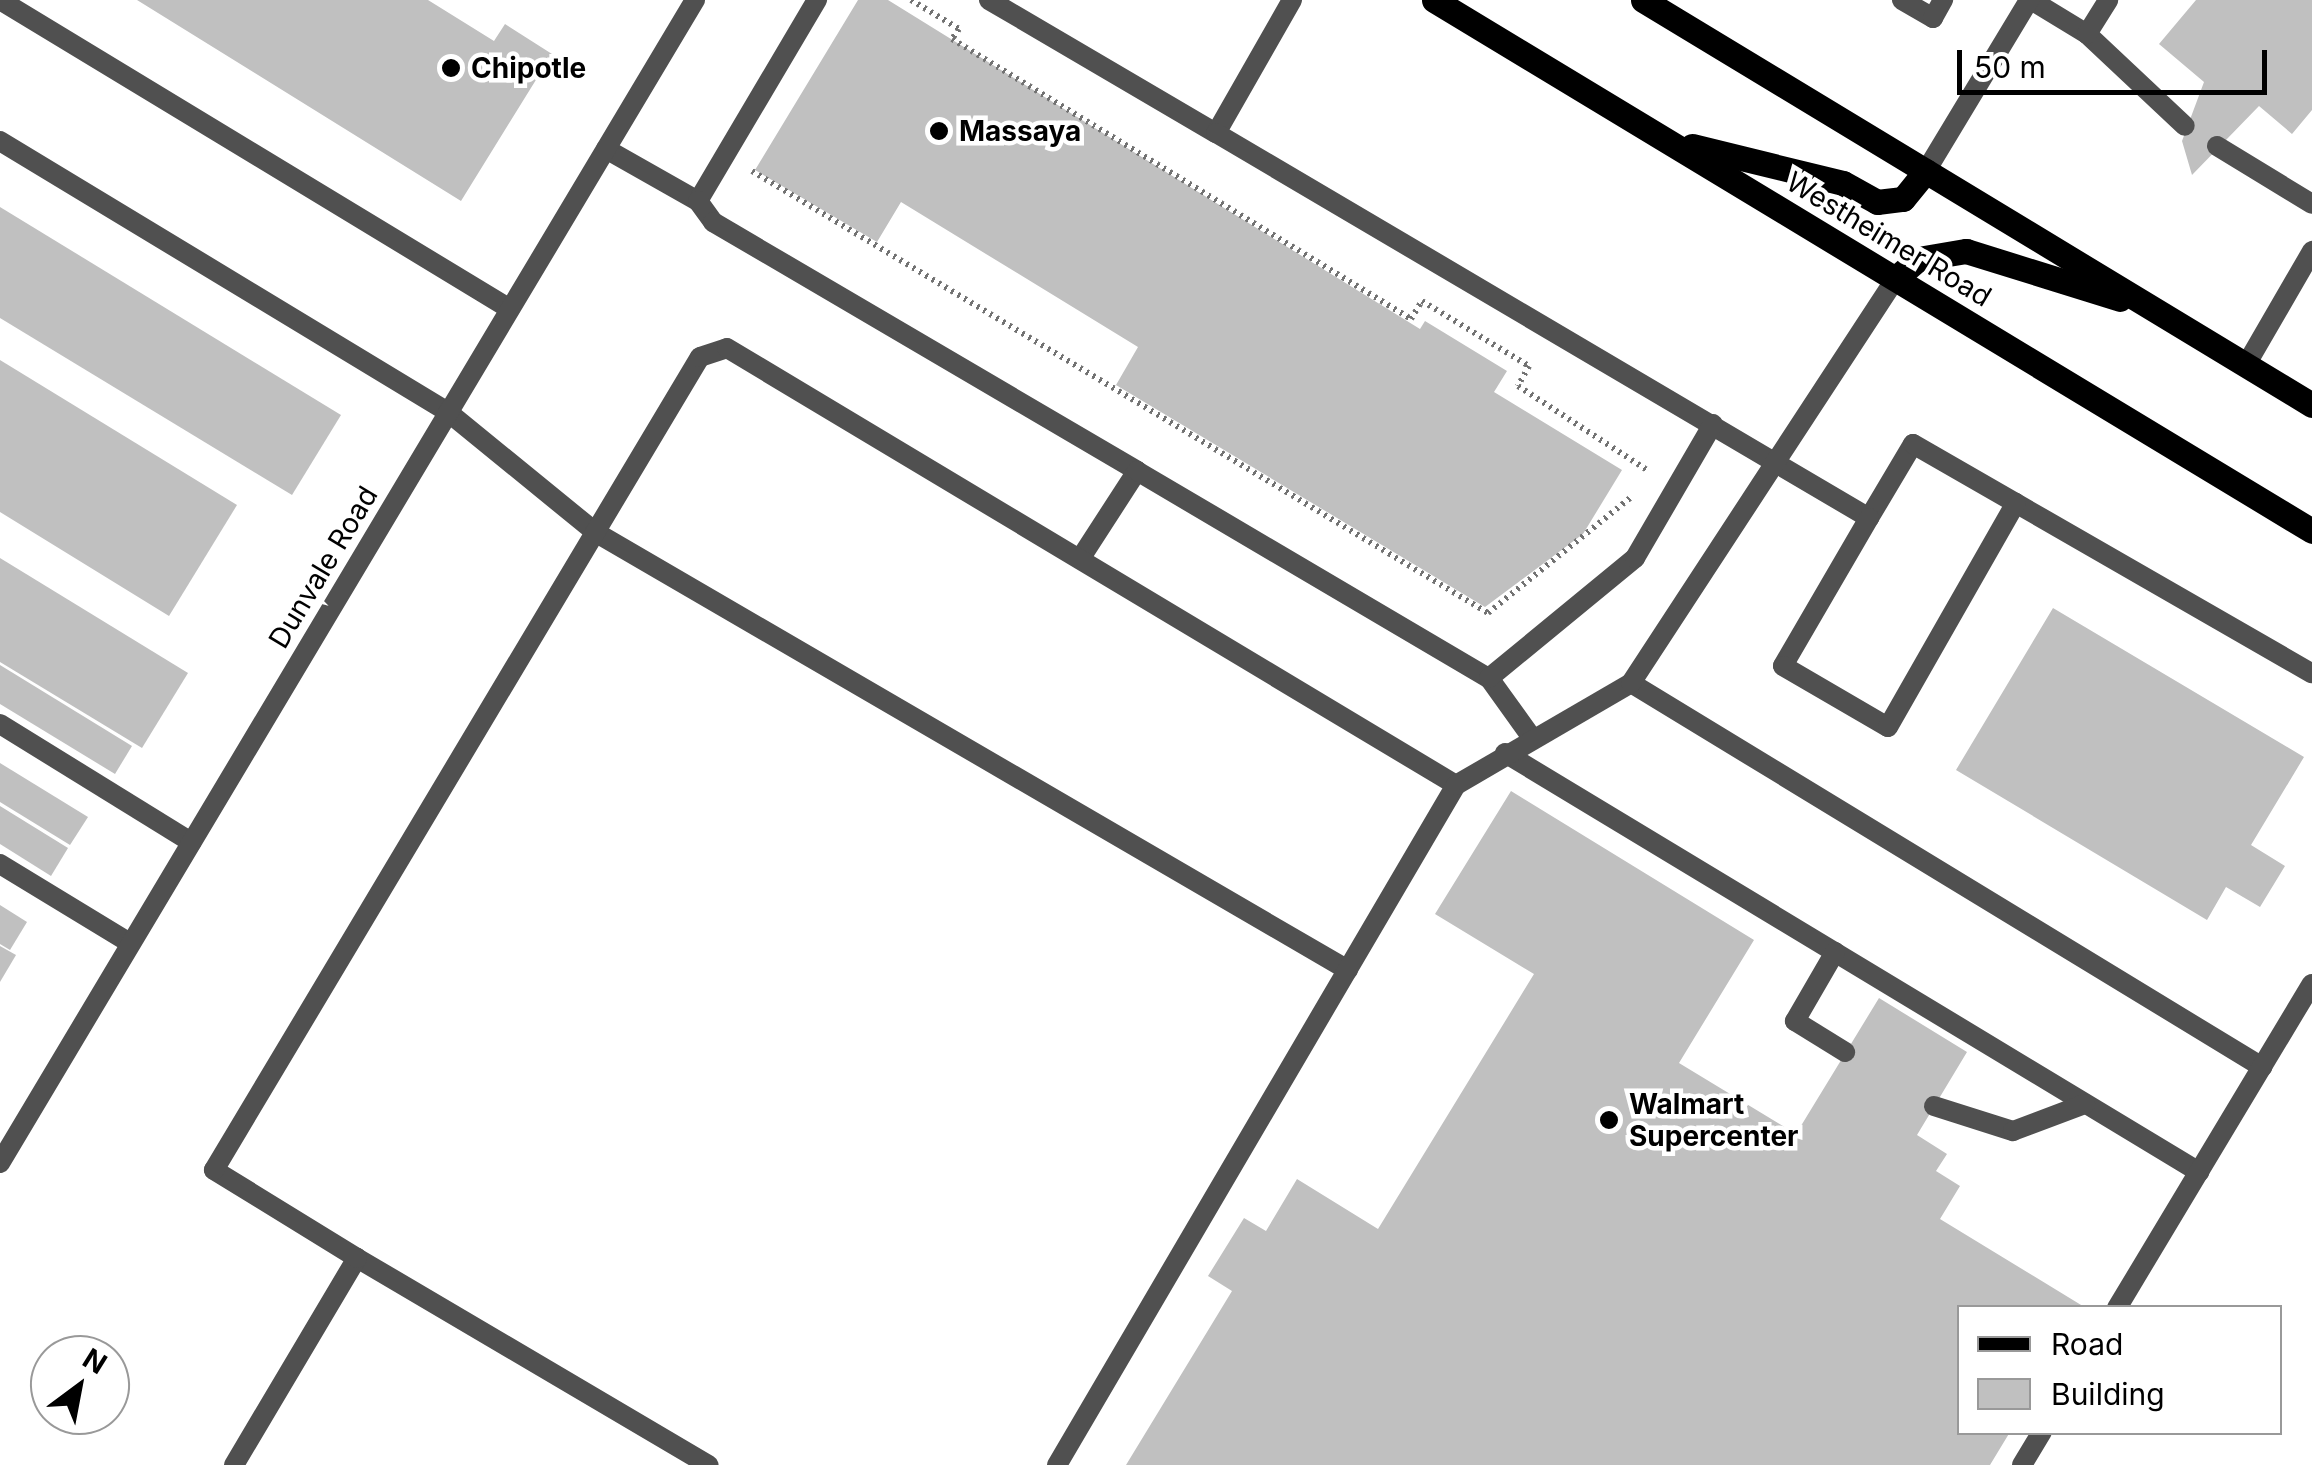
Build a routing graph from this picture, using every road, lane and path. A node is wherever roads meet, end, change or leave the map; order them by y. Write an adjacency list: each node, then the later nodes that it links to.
1 (0, 0): 27 (street)
2 (695, 0): 19 (street, Dunvale Road)
3 (817, 0): 22 (street)
4 (913, 0): 20 (path)
5 (989, 0): 15 (street)
6 (1292, 0): 15 (street)
7 (1434, 0): 17 (main road, Westheimer Road)
8 (1643, 0): 21 (main road)
9 (1902, 0): 10 (street)
10 (1943, 0)
11 (2030, 0): 13 (street); 21 (street)
12 (2108, 0): 13 (street)
13 (2087, 34): 14 (street)
14 (2186, 126)
15 (1216, 133): 31 (street)
16 (0, 140): 30 (street)
17 (1667, 140): 21 (main road); 25 (main road, Westheimer Road)
18 (2218, 146): 23 (street)
19 (606, 149): 22 (street); 27 (street, Dunvale Road)
20 (753, 149)
21 (1926, 171): 26 (main road)
22 (698, 201): 33 (street)
23 (2312, 204)
24 (2312, 251): 28 (street)
25 (1896, 278): 26 (main road); 32 (street); 36 (main road, Westheimer Road)
26 (2149, 307): 28 (main road)
27 (510, 309): 30 (street, Dunvale Road)
28 (2246, 364): 29 (main road)
29 (2312, 405)
30 (448, 412): 37 (street); 46 (street, Dunvale Road)
31 (1713, 424): 32 (street); 40 (street)
32 (1776, 462): 35 (street); 41 (street)
33 (1137, 470): 38 (street); 40 (street)
34 (2016, 503): 35 (street); 35 (street); 39 (street)
35 (1869, 518)
36 (2312, 531)
37 (595, 532): 38 (street); 50 (street); 58 (street)
38 (1080, 560): 45 (street)
39 (2312, 672)
40 (1489, 678): 43 (street)
41 (1631, 684): 43 (street); 53 (street)
42 (0, 724): 46 (street)
43 (1530, 735): 44 (street)
44 (1504, 753): 45 (street); 49 (street)
45 (1456, 785): 50 (street)
46 (191, 842): 48 (street, Dunvale Road)
47 (0, 864): 48 (street)
48 (130, 944): 56 (street, Dunvale Road)
49 (1835, 952): 52 (street); 54 (street)
50 (1348, 970): 63 (street)
51 (2312, 984): 53 (street)
52 (1846, 1052)
53 (2262, 1067): 57 (street)
54 (2085, 1104): 55 (street); 57 (street)
55 (1934, 1106)
56 (0, 1163)
57 (2199, 1172): 59 (street)
58 (357, 1258): 61 (street); 62 (street)
59 (2119, 1305)
60 (2040, 1435): 64 (street)
61 (234, 1465)
62 (709, 1465)
63 (1057, 1465)
64 (2022, 1465)

